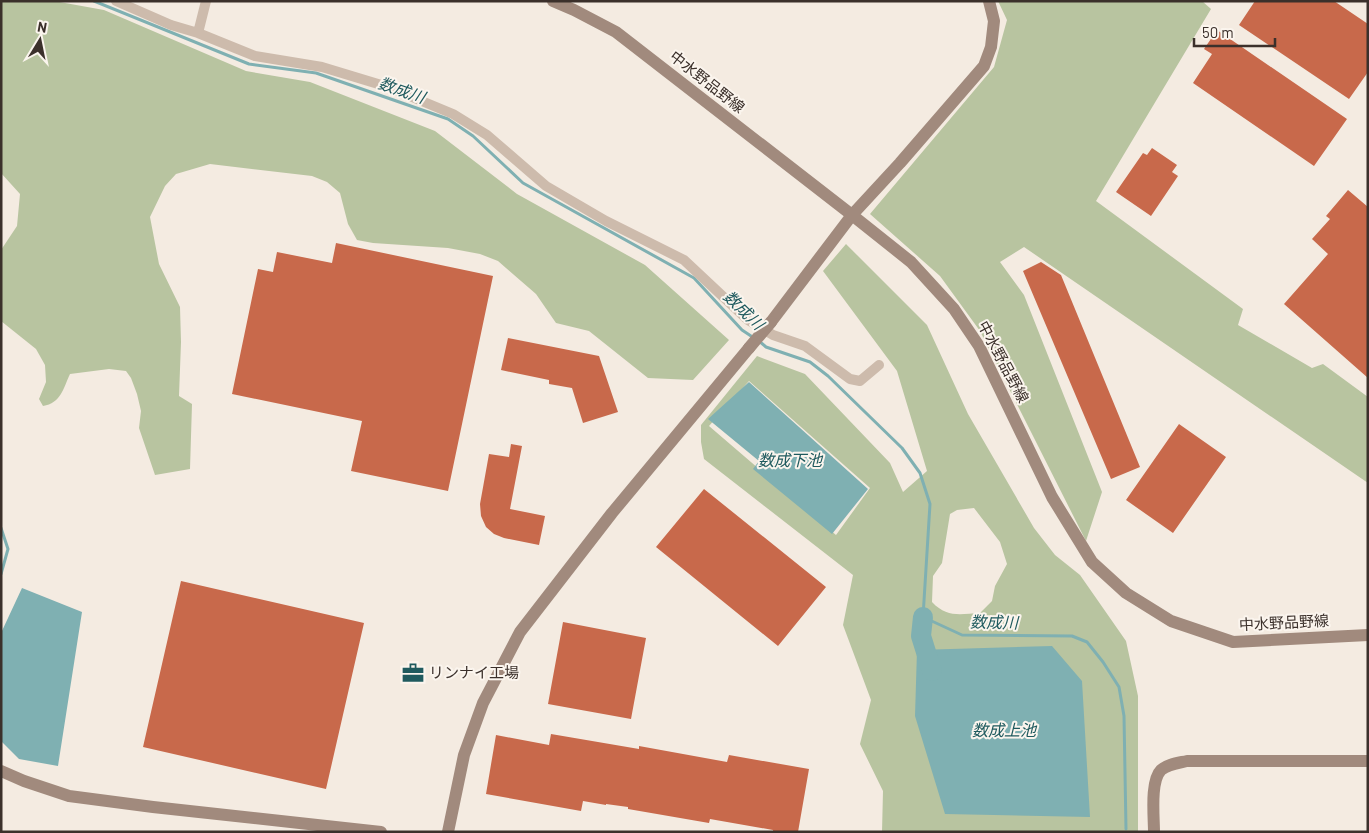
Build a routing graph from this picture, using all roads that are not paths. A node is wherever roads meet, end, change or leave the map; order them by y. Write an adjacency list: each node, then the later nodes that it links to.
1 (116, 1): 5 (street)
2 (206, 1): 5 (street)
3 (553, 1): 6 (street, 中水野品野線)
4 (989, 1): 6 (street)
5 (198, 33): 7 (street)
6 (852, 214): 8 (street, 中水野品野線); 12 (street, bridge)
7 (879, 365)
8 (1368, 635)
9 (1368, 761): 13 (street)
10 (1, 771): 11 (street)
11 (381, 832)
12 (448, 832)
13 (1154, 832)

